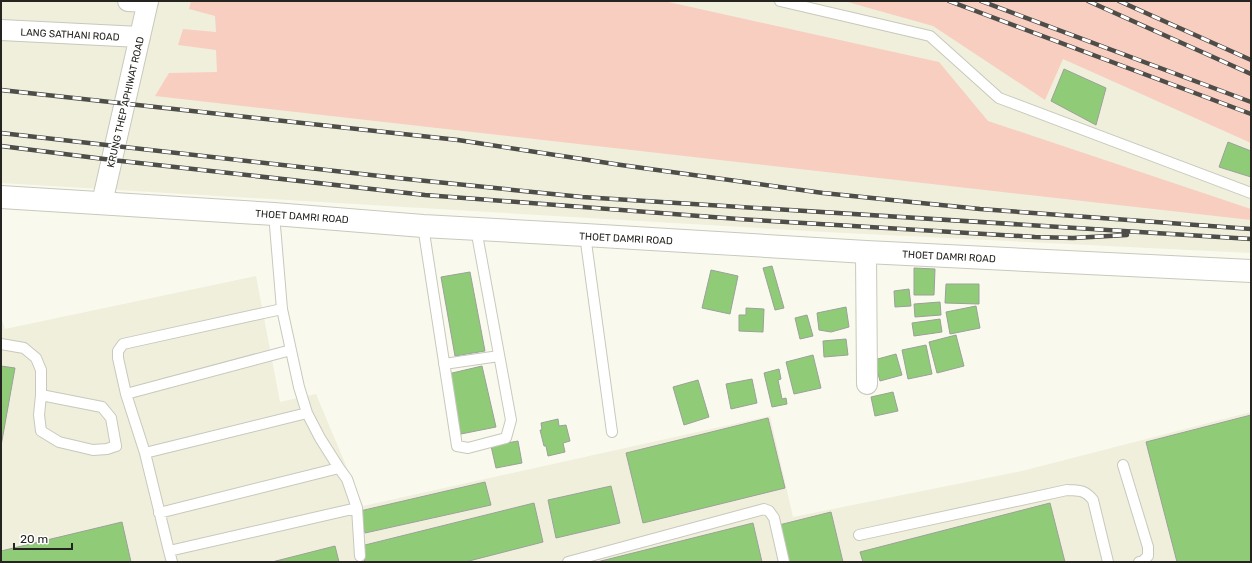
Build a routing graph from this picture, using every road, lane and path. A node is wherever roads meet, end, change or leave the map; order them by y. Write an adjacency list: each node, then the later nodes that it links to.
1 (128, 1): 3 (street)
2 (780, 1): 6 (lane)
3 (148, 2): 5 (street, KRUNG THEP APHIWAT ROAD)
4 (1, 30): 5 (street, LANG SATHANI ROAD)
5 (140, 37): 8 (street, KRUNG THEP APHIWAT ROAD)
6 (1251, 193)
7 (1, 197): 8 (street, THOET DAMRI ROAD)
8 (102, 203): 9 (street, THOET DAMRI ROAD)
9 (274, 214): 10 (street, THOET DAMRI ROAD); 15 (lane)
10 (423, 226): 11 (street, THOET DAMRI ROAD); 19 (lane)
11 (476, 228): 12 (street, THOET DAMRI ROAD); 18 (lane)
12 (585, 235): 13 (street, THOET DAMRI ROAD); 24 (lane)
13 (866, 252): 14 (street, THOET DAMRI ROAD); 20 (street)
14 (1251, 271)
15 (282, 309): 17 (lane); 21 (lane)
16 (1, 344): 22 (lane)
17 (291, 350): 21 (lane); 23 (lane)
18 (500, 356): 19 (lane); 19 (lane)
19 (444, 364)
20 (867, 384)
21 (126, 394): 25 (lane)
22 (41, 395): 22 (lane)
23 (306, 413): 25 (lane); 27 (lane)
24 (612, 432)
25 (145, 452): 29 (lane)
26 (1123, 465): 37 (lane)
27 (338, 468): 28 (lane); 29 (lane)
28 (357, 508): 31 (lane); 32 (lane)
29 (159, 513): 31 (lane)
30 (859, 535): 36 (lane)
31 (169, 551): 33 (lane)
32 (360, 556)
33 (172, 562)
34 (568, 562): 35 (lane)
35 (784, 562)
36 (1108, 562)
37 (1139, 562)

